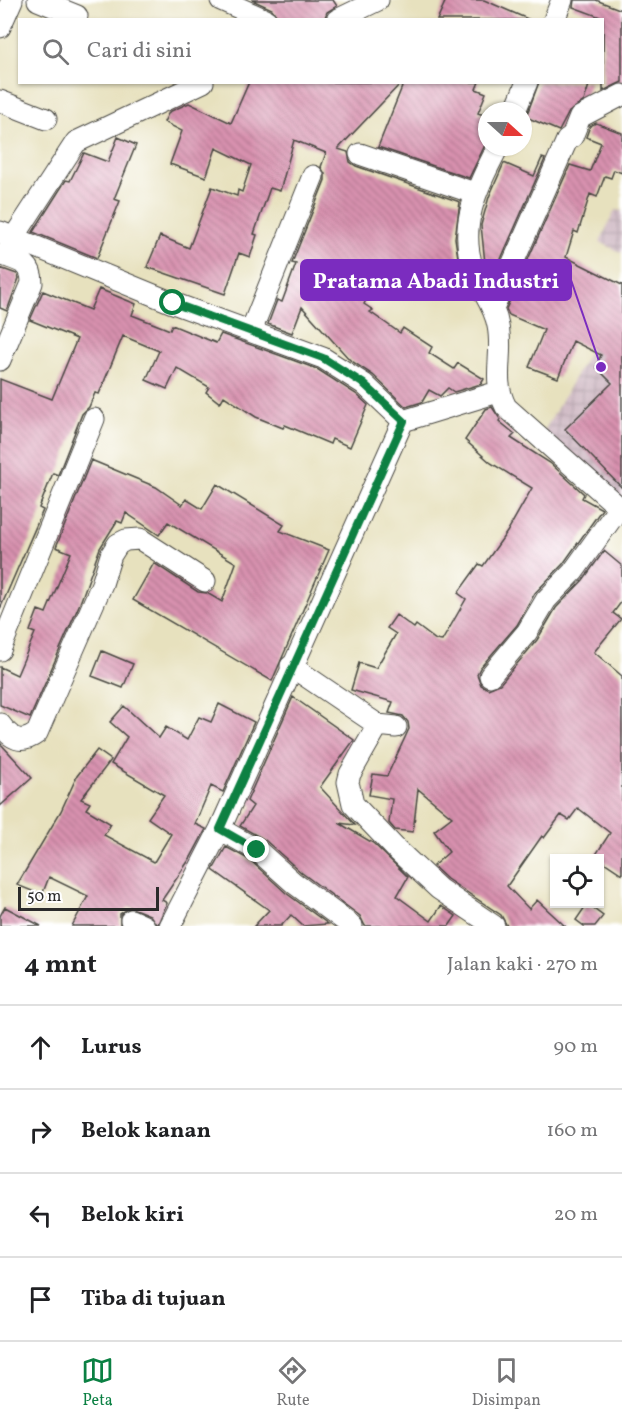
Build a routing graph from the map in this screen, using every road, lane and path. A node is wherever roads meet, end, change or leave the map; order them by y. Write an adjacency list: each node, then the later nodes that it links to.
1 (12, 0): 10 (street)
2 (38, 0): 6 (street)
3 (221, 0): 7 (street)
4 (378, 0): 8 (street)
5 (562, 0): 9 (street)
6 (77, 16)
7 (262, 18)
8 (341, 18)
9 (555, 18)
10 (0, 27)
11 (199, 84): 21 (street)
12 (526, 84): 15 (street)
13 (622, 95): 23 (street)
14 (0, 101): 16 (street)
15 (519, 102)
16 (46, 119)
17 (360, 154): 20 (street)
18 (493, 156): 20 (street)
19 (313, 176): 24 (street)
20 (474, 193): 23 (street)
21 (7, 235): 24 (street)
22 (0, 254): 25 (street)
23 (492, 308): 26 (street)
24 (251, 331): 28 (street)
25 (0, 360)
26 (498, 392): 28 (street); 29 (street)
27 (94, 419): 31 (street)
28 (404, 421): 32 (street)
29 (621, 509): 33 (street)
30 (205, 581): 34 (street)
31 (0, 649)
32 (291, 666): 35 (street); 38 (street)
33 (490, 676)
34 (0, 724)
35 (220, 829): 36 (street); 37 (street)
36 (170, 926)
37 (352, 926)
38 (494, 926)

